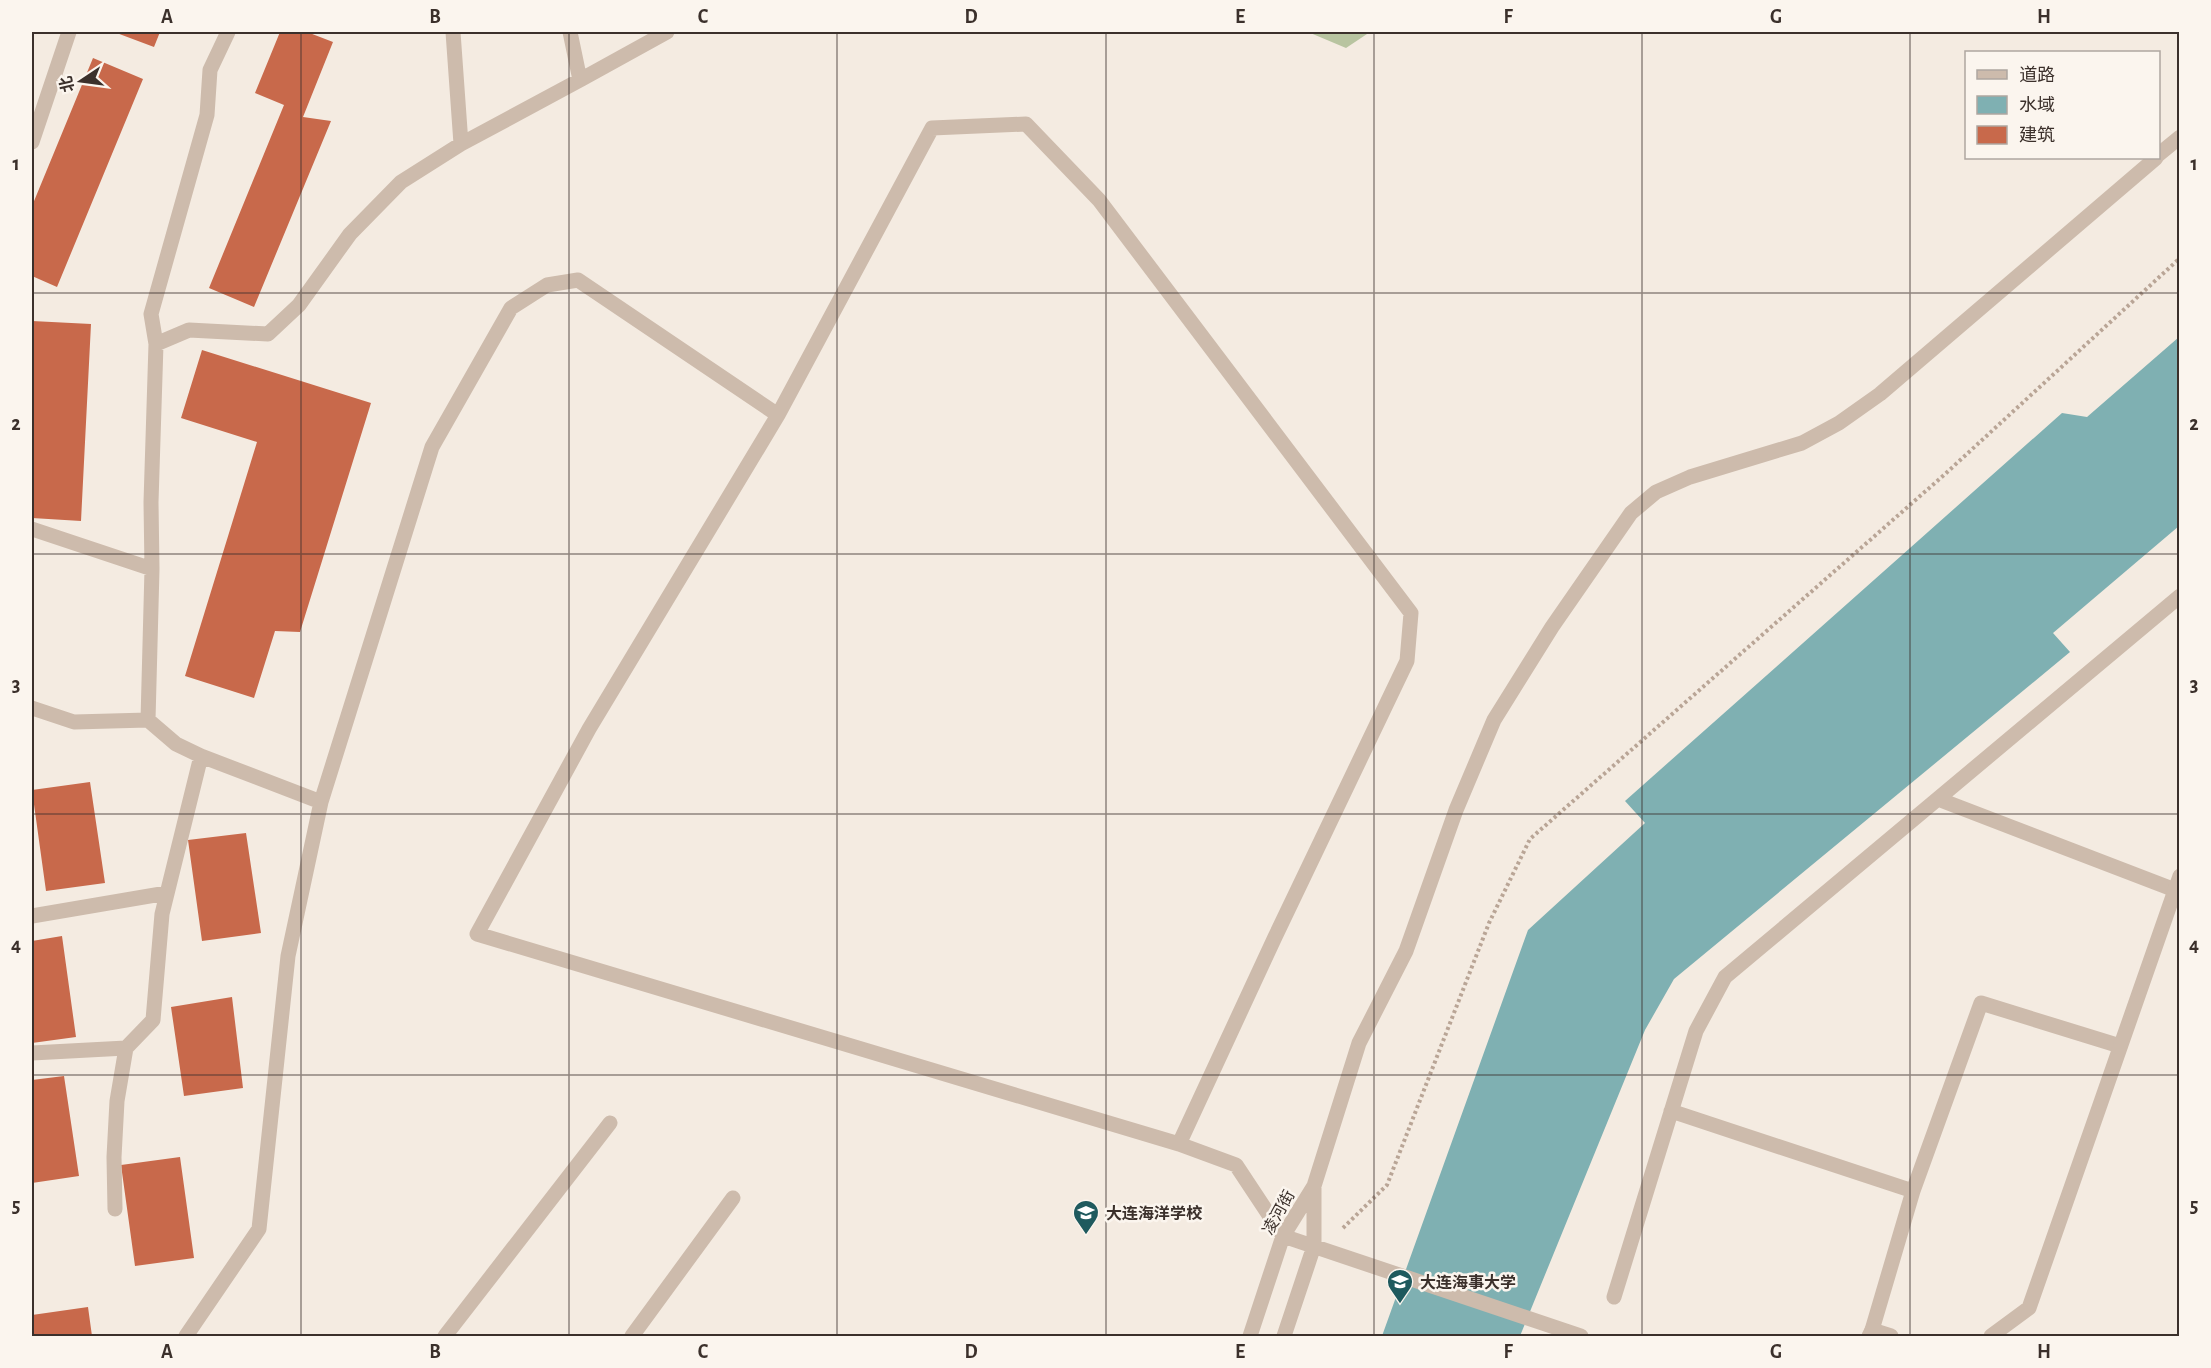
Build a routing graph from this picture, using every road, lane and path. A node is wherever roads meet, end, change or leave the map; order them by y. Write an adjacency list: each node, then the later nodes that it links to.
1 (69, 32): 8 (street)
2 (228, 32): 13 (street)
3 (453, 32): 9 (street)
4 (570, 32): 6 (street)
5 (667, 32): 6 (street)
6 (580, 80): 9 (street)
7 (2180, 137): 10 (street)
8 (32, 142)
9 (461, 144): 13 (street)
10 (2160, 154)
11 (2154, 159): 32 (street)
12 (2180, 258): 36 (path)
13 (156, 344): 16 (street)
14 (778, 415): 22 (street); 31 (street); 31 (street)
15 (32, 529): 16 (street)
16 (152, 569): 19 (street)
17 (2180, 597): 21 (street)
18 (32, 708): 19 (street)
19 (148, 720): 20 (street)
20 (201, 756): 22 (street); 24 (street)
21 (1938, 799): 23 (street); 29 (street)
22 (321, 802): 42 (street)
23 (2177, 883): 26 (street)
24 (167, 893): 25 (street); 27 (street)
25 (32, 916)
26 (2120, 1046): 33 (street); 48 (street)
27 (126, 1048): 28 (street); 35 (street)
28 (32, 1053)
29 (1671, 1111): 33 (street); 39 (street)
30 (610, 1123): 43 (street)
31 (1179, 1144): 37 (street)
32 (1314, 1186): 37 (street, 凌河街); 38 (street, 凌河街)
33 (1913, 1191): 40 (street)
34 (732, 1198): 44 (street)
35 (115, 1209)
36 (1343, 1228)
37 (1283, 1236): 38 (street); 45 (street, 凌河街)
38 (1314, 1246): 41 (street); 46 (street, 凌河街)
39 (1614, 1297)
40 (1870, 1333): 47 (street)
41 (1577, 1335)
42 (186, 1336)
43 (445, 1336)
44 (632, 1336)
45 (1250, 1336)
46 (1284, 1336)
47 (1891, 1336)
48 (1991, 1336)

